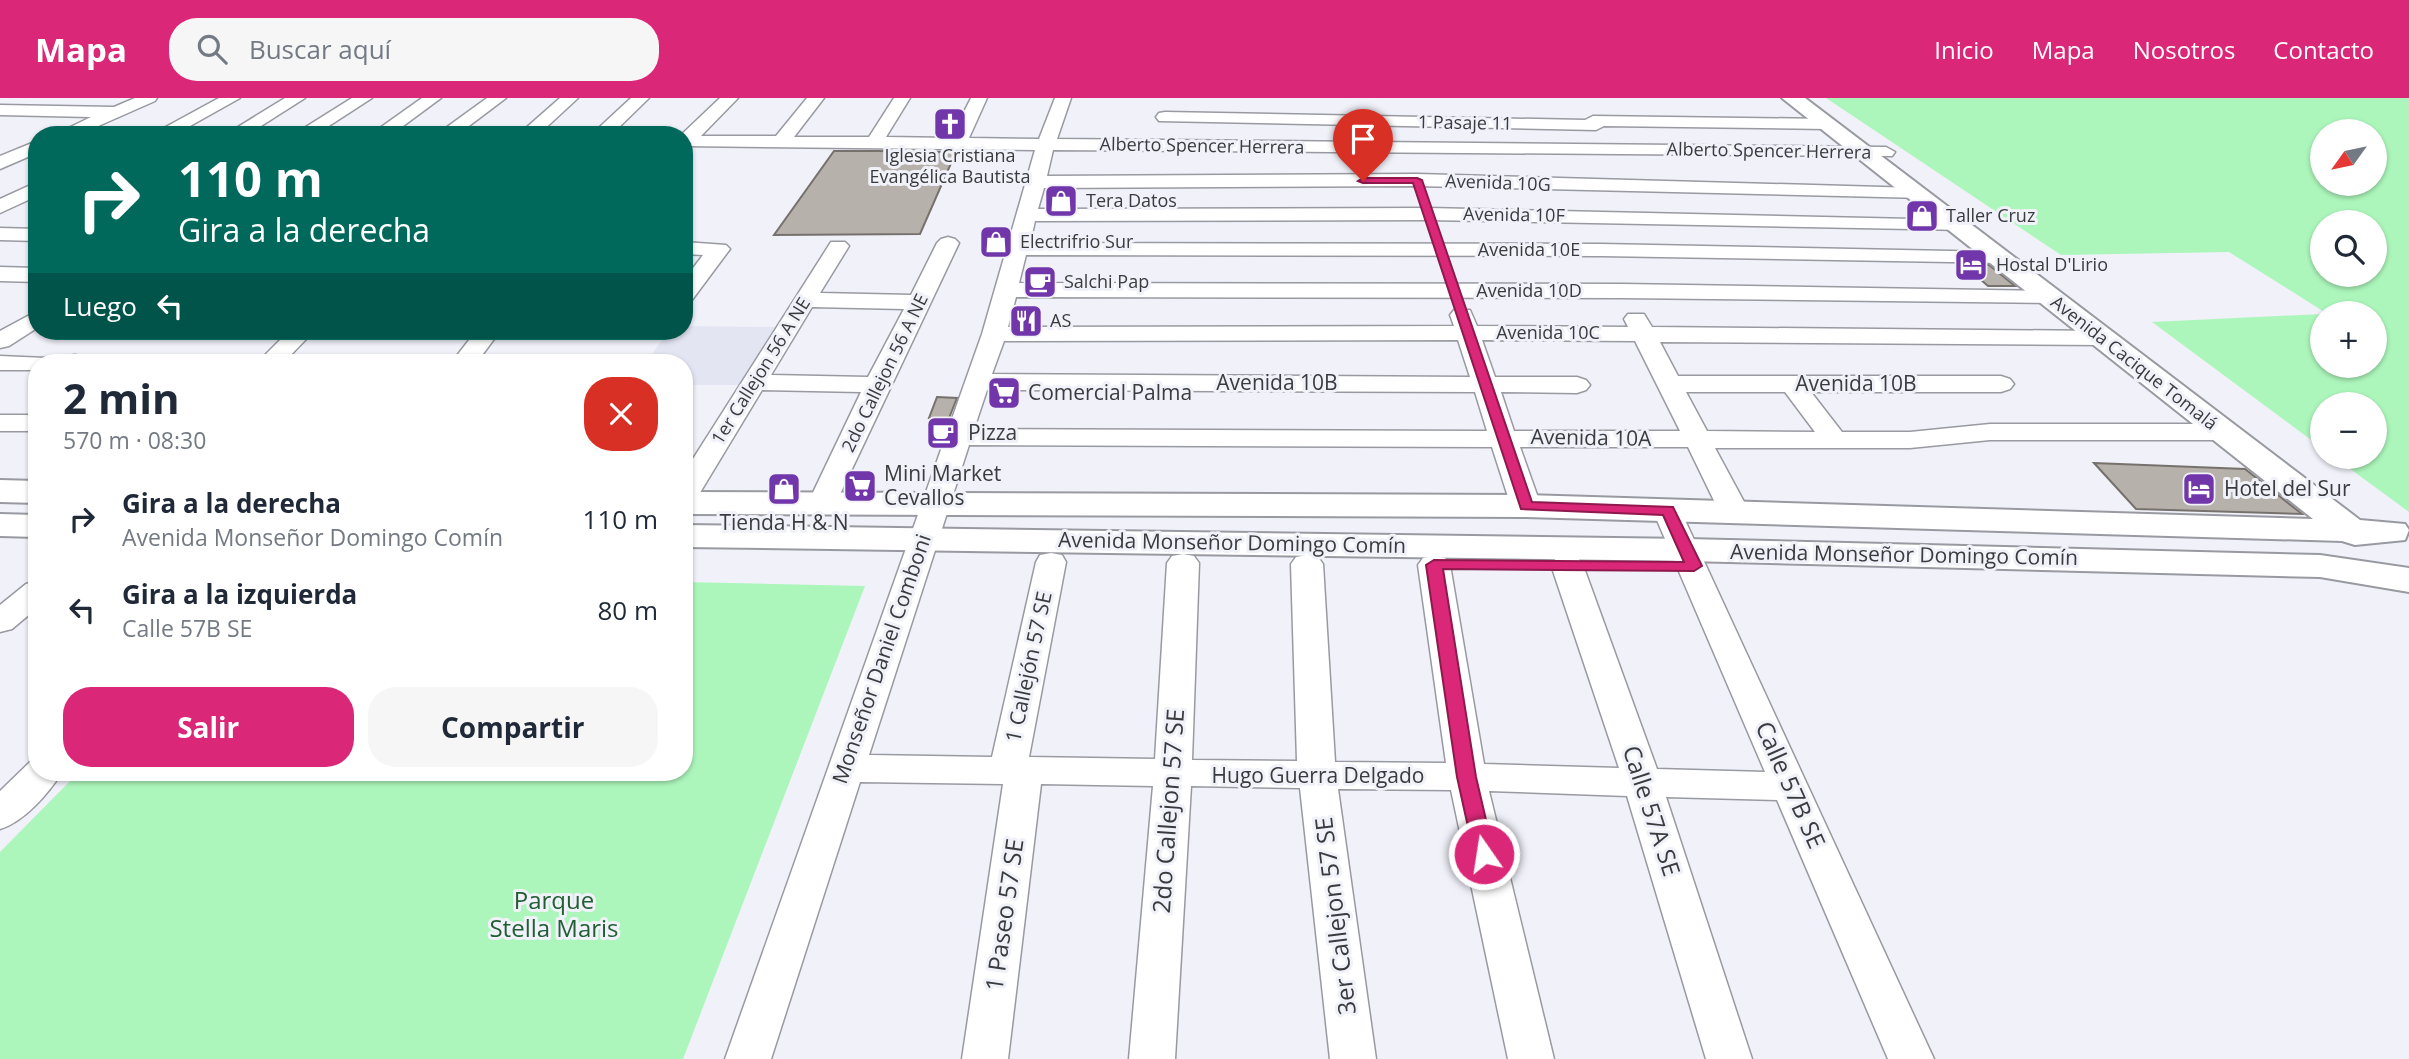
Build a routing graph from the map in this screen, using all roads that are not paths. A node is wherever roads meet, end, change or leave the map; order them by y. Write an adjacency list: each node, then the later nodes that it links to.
1 (13, 98): 20 (street)
2 (149, 98): 22 (street)
3 (232, 98): 31 (street)
4 (297, 98): 32 (street)
5 (364, 98): 33 (street)
6 (433, 98): 34 (street)
7 (498, 98): 35 (street)
8 (570, 98): 36 (street)
9 (641, 98): 37 (street)
10 (730, 98): 38 (street)
11 (816, 98): 40 (street)
12 (902, 98): 41 (street)
13 (979, 98): 42 (street)
14 (1063, 98): 43 (street, Monseñor Daniel Comboni)
15 (1167, 98): 24 (street)
16 (1252, 98): 25 (street)
17 (1307, 99): 26 (street)
18 (1794, 100): 29 (main road, Avenida Cacique Tomalá); 52 (main road, Avenida Cacique Tomalá)
19 (1670, 102): 27 (street)
20 (0, 104)
21 (1581, 106): 28 (street)
22 (108, 109): 23 (street); 23 (street); 30 (street)
23 (0, 112)
24 (1165, 117): 25 (street, 1 Pasaje 11); 44 (street)
25 (1252, 118): 26 (street, 1 Pasaje 11)
26 (1310, 120): 28 (street, 1 Pasaje 11); 46 (street)
27 (1689, 122): 28 (street, 1 Pasaje 11); 29 (street, 1 Pasaje 11)
28 (1595, 123): 51 (street)
29 (1827, 124): 52 (main road, Avenida Cacique Tomalá)
30 (79, 126)
31 (178, 126)
32 (249, 126)
33 (317, 126)
34 (392, 126)
35 (459, 126)
36 (537, 126)
37 (610, 126)
38 (693, 133)
39 (693, 141): 40 (street, Alberto Spencer Herrera)
40 (781, 142): 41 (street, Alberto Spencer Herrera)
41 (874, 143): 42 (street, Alberto Spencer Herrera)
42 (957, 144): 43 (street, Alberto Spencer Herrera)
43 (1046, 144): 44 (street, Alberto Spencer Herrera); 55 (street, Monseñor Daniel Comboni)
44 (1161, 145): 46 (street, Alberto Spencer Herrera)
45 (28, 147): 47 (street)
46 (1314, 147): 48 (street, Alberto Spencer Herrera)
47 (0, 148)
48 (1406, 148): 49 (street, Alberto Spencer Herrera); 54 (street)
49 (1550, 149): 51 (street, Alberto Spencer Herrera); 56 (street)
50 (28, 150): 53 (street)
51 (1616, 150): 52 (street, Alberto Spencer Herrera)
52 (1874, 152): 58 (main road, Avenida Cacique Tomalá); 125 (main road, Avenida Cacique Tomalá)
53 (0, 163)
54 (1417, 180): 55 (street, Avenida 10G); 56 (street, Avenida 10G); 60 (street)
55 (1037, 182): 61 (street, Monseñor Daniel Comboni)
56 (1568, 185): 58 (street, Avenida 10G); 62 (street)
57 (28, 193): 59 (street)
58 (1917, 194): 63 (main road, Avenida Cacique Tomalá)
59 (0, 207)
60 (1429, 214): 61 (street, Avenida 10F); 62 (street, Avenida 10F); 68 (street)
61 (1027, 215): 67 (street, Monseñor Daniel Comboni)
62 (1584, 216): 63 (street, Avenida 10F); 69 (street)
63 (1958, 226): 70 (main road, Avenida Cacique Tomalá)
64 (948, 243): 79 (street, 2do Callejon 56 A NE)
65 (838, 246): 78 (street, 1er Callejon 56 A NE)
66 (693, 248): 73 (street)
67 (1018, 248): 68 (street, Avenida 10E); 74 (street, Monseñor Daniel Comboni)
68 (1440, 249): 69 (street, Avenida 10E); 75 (street)
69 (1601, 250): 70 (street, Avenida 10E); 76 (street)
70 (1999, 258): 77 (main road, Avenida Cacique Tomalá)
71 (0, 274): 72 (street)
72 (28, 275)
73 (693, 281)
74 (1007, 290): 75 (street, Avenida 10D); 84 (street, Monseñor Daniel Comboni)
75 (1454, 290): 76 (street, Avenida 10D); 83 (street)
76 (1622, 291): 77 (street, Avenida 10D); 85 (street)
77 (2051, 298): 86 (main road, Avenida Cacique Tomalá)
78 (805, 300): 79 (street); 94 (street, 1er Callejon 56 A NE)
79 (919, 302): 100 (street, 2do Callejon 56 A NE)
80 (0, 317): 81 (street)
81 (28, 317)
82 (28, 323): 89 (street)
83 (1468, 333): 84 (street, Avenida 10C); 85 (street, Avenida 10C); 96 (street)
84 (994, 334): 95 (street, Monseñor Daniel Comboni)
85 (1644, 334): 86 (street, Avenida 10C); 97 (street)
86 (2103, 338): 104 (main road, Avenida Cacique Tomalá)
87 (293, 340): 90 (street)
88 (481, 340): 91 (street)
89 (0, 341)
90 (278, 354)
91 (470, 354)
92 (0, 363): 93 (street)
93 (28, 363)
94 (753, 382): 100 (street); 109 (street, 1er Callejon 56 A NE)
95 (978, 382): 96 (street, Avenida 10B); 105 (street, Monseñor Daniel Comboni)
96 (1485, 384): 101 (street, Avenida 10B); 106 (street)
97 (1669, 384): 98 (street, Avenida 10B); 107 (street)
98 (1793, 384): 99 (street, Avenida 10B); 108 (street)
99 (2001, 384)
100 (877, 385): 113 (street, 2do Callejon 56 A NE)
101 (1577, 385)
102 (0, 422): 103 (street)
103 (28, 423)
104 (2224, 432): 108 (street, Avenida 10A); 122 (main road, Avenida Cacique Tomalá)
105 (958, 437): 106 (street, Avenida 10A); 121 (street, Monseñor Daniel Comboni)
106 (1503, 437): 107 (street, Avenida 10A); 114 (street)
107 (1697, 439): 108 (street, Avenida 10A); 117 (street)
108 (1834, 439)
109 (693, 481)
110 (0, 491): 111 (main road)
111 (28, 492)
112 (693, 503): 113 (main road, Avenida Monseñor Domingo Comín)
113 (823, 503): 121 (main road, Avenida Monseñor Domingo Comín)
114 (1526, 506): 121 (main road, Avenida Monseñor Domingo Comín); 124 (main road, Avenida Monseñor Domingo Comín)
115 (0, 508): 116 (main road)
116 (28, 508)
117 (1734, 511): 122 (main road, Avenida Monseñor Domingo Comín); 124 (main road, Avenida Monseñor Domingo Comín)
118 (693, 518): 121 (main road, Avenida Monseñor Domingo Comín)
119 (0, 526): 120 (main road)
120 (28, 526)
121 (925, 531): 123 (main road, Avenida Monseñor Domingo Comín); 124 (main road, Avenida Monseñor Domingo Comín); 128 (main road, Avenida Monseñor Domingo Comín); 129 (main road, Avenida Monseñor Domingo Comín); 137 (street, Monseñor Daniel Comboni)
122 (2351, 531): 124 (main road, Avenida Monseñor Domingo Comín); 125 (main road, Avenida Monseñor Domingo Comín); 134 (main road, Avenida Cacique Tomalá)
123 (693, 536)
124 (1681, 538): 133 (main road, Avenida Monseñor Domingo Comín); 134 (main road, Avenida Monseñor Domingo Comín); 144 (street, Calle 57B SE)
125 (2400, 538)
126 (0, 546): 127 (main road)
127 (28, 546)
128 (693, 556)
129 (1051, 562): 130 (main road, Avenida Monseñor Domingo Comín); 138 (street, 1 Callejón 57 SE)
130 (1183, 563): 131 (main road, Avenida Monseñor Domingo Comín); 139 (street, 2do Callejon 57 SE)
131 (1307, 564): 132 (main road, Avenida Monseñor Domingo Comín); 140 (street, 3er Callejon 57 SE)
132 (1434, 565): 133 (main road, Avenida Monseñor Domingo Comín); 141 (street)
133 (1567, 565): 143 (street, Calle 57A SE)
134 (2409, 579)
135 (28, 599): 136 (street)
136 (0, 622)
137 (845, 768): 138 (street, Hugo Guerra Delgado); 146 (street, Monseñor Daniel Comboni)
138 (1016, 772): 139 (street, Hugo Guerra Delgado); 147 (street, 1 Paseo 57 SE)
139 (1173, 775): 140 (street, Hugo Guerra Delgado); 148 (street, 2do Callejon 57 SE)
140 (1318, 776): 141 (street, Hugo Guerra Delgado); 149 (street, 3er Callejon 57 SE)
141 (1467, 777): 143 (street, Hugo Guerra Delgado); 150 (street)
142 (34, 781): 145 (street)
143 (1643, 784): 144 (street, Hugo Guerra Delgado); 151 (street, Calle 57A SE)
144 (1791, 787): 152 (street, Calle 57B SE)
145 (0, 814)
146 (748, 1059)
147 (985, 1059)
148 (1152, 1059)
149 (1353, 1059)
150 (1531, 1059)
151 (1729, 1059)
152 (1911, 1059)

